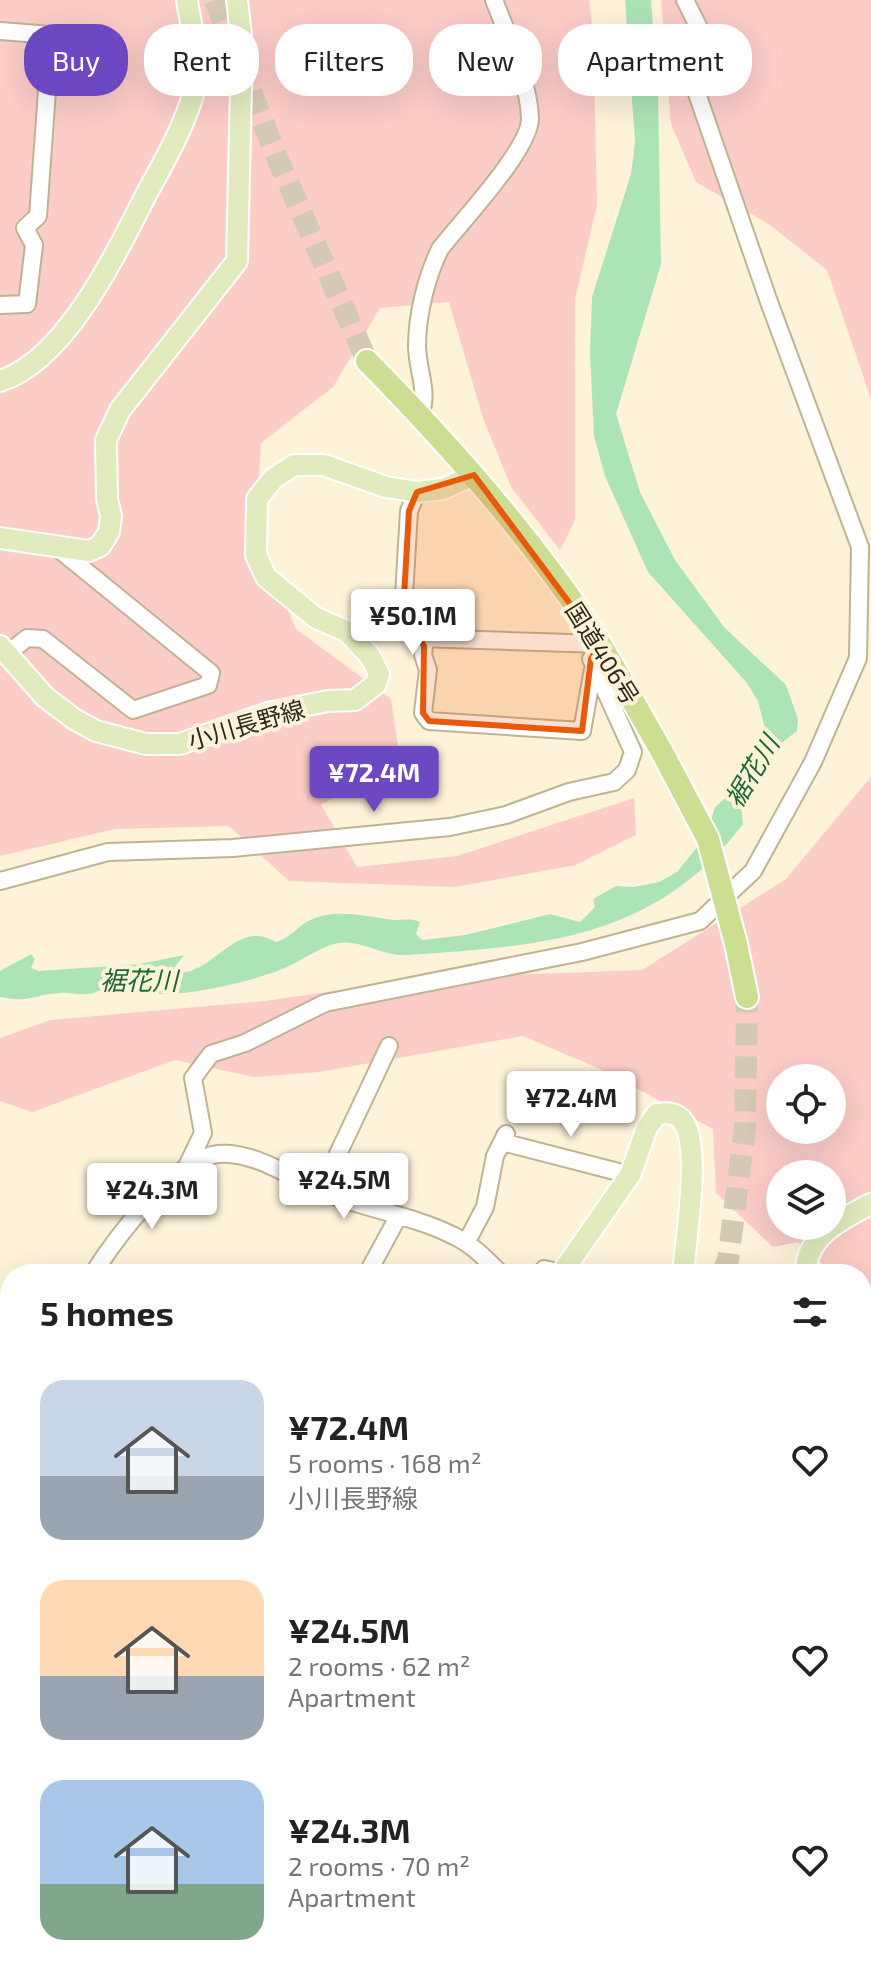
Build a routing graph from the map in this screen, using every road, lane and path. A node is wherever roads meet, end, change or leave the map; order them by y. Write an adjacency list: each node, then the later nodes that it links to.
1 (187, 0): 8 (main road)
2 (237, 0): 13 (main road)
3 (494, 0): 9 (street)
4 (685, 0): 21 (street)
5 (0, 31): 6 (street)
6 (0, 305)
7 (367, 361): 9 (highway, 国道406号)
8 (0, 381)
9 (420, 416): 10 (highway, 国道406号)
10 (474, 475): 11 (main road, 小川長野線); 15 (highway, 国道406号)
11 (417, 492): 14 (street); 16 (main road, 小川長野線)
12 (0, 538): 13 (main road)
13 (51, 543): 16 (street)
14 (425, 638): 15 (street); 17 (street)
15 (600, 644): 17 (street); 19 (highway, 国道406号, bridge)
16 (4, 650)
17 (593, 669): 18 (street)
18 (0, 881)
19 (747, 997)
20 (389, 1046): 23 (street)
21 (187, 1166): 23 (street); 27 (street)
22 (630, 1175): 26 (street); 30 (main road); 31 (main road)
23 (321, 1190): 25 (street)
24 (871, 1204): 32 (main road)
25 (398, 1217): 26 (street); 28 (street)
26 (466, 1243): 29 (street)
27 (99, 1264)
28 (372, 1264)
29 (490, 1264)
30 (569, 1264)
31 (684, 1264)
32 (805, 1264)

